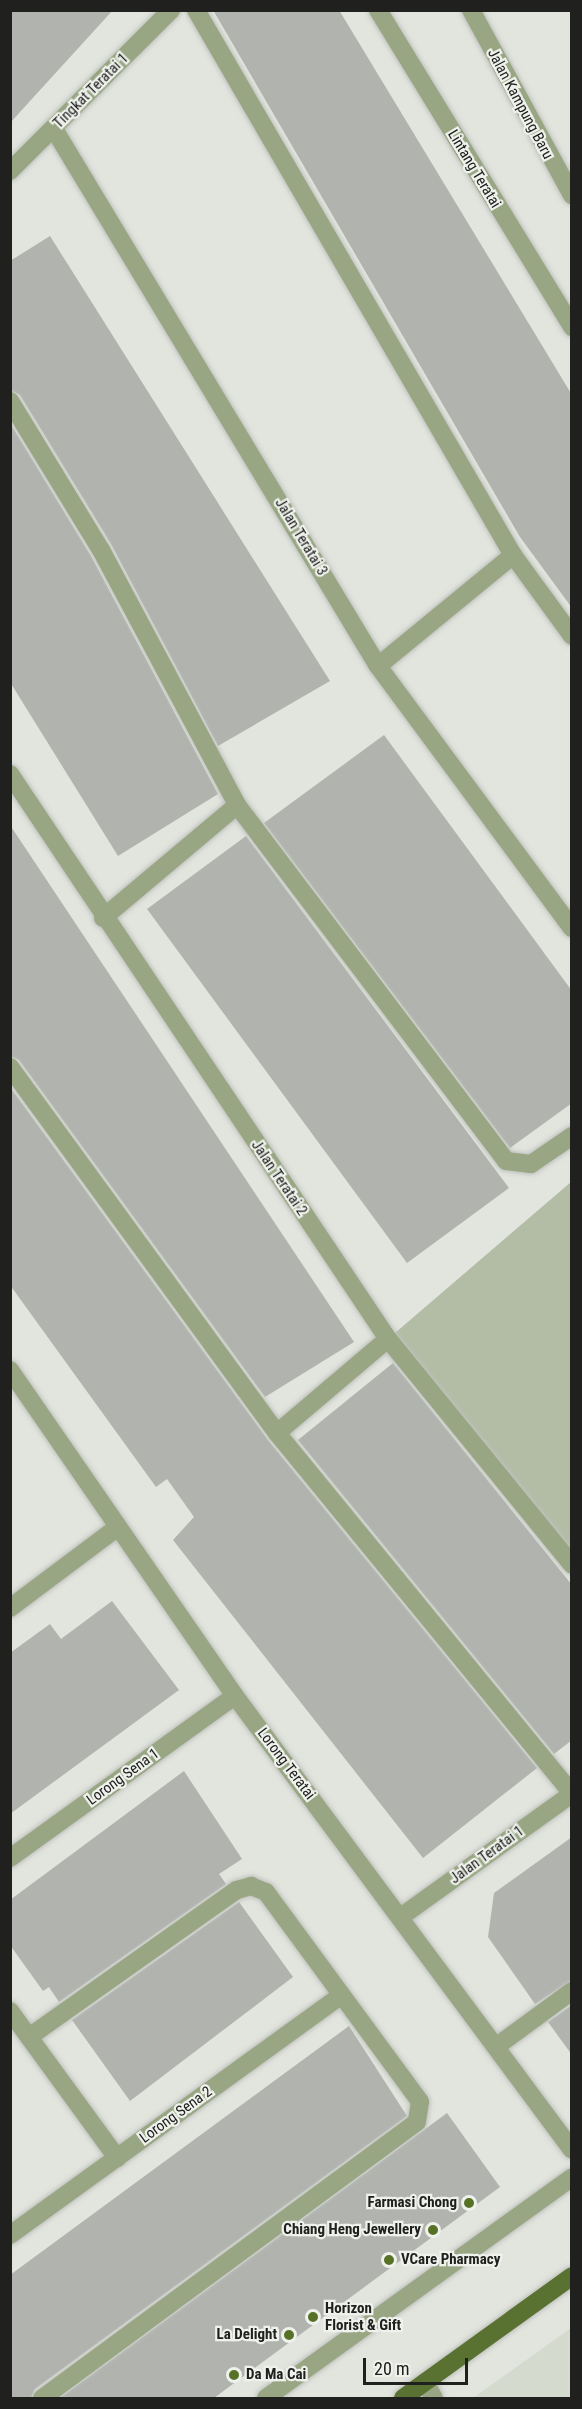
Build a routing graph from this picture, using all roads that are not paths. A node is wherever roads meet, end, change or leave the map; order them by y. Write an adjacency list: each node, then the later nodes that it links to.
1 (171, 10): 5 (street, Tingkat Teratai 1)
2 (196, 10): 10 (street)
3 (378, 10): 8 (street, Lintang Teratai)
4 (471, 10): 7 (street, Jalan Kampung Baru)
5 (54, 129): 6 (street, Tingkat Teratai 1); 12 (street, Jalan Teratai 3)
6 (10, 171)
7 (572, 195)
8 (572, 327)
9 (10, 401): 14 (street)
10 (513, 555): 11 (street); 12 (street)
11 (572, 636)
12 (378, 666): 16 (street, Jalan Teratai 3)
13 (10, 774): 15 (street, Jalan Teratai 2)
14 (237, 805): 15 (street); 18 (street)
15 (102, 918): 19 (street, Jalan Teratai 2)
16 (572, 928)
17 (10, 1067): 21 (street)
18 (572, 1136)
19 (388, 1339): 21 (street); 23 (street, Jalan Teratai 2)
20 (10, 1370): 22 (street, Lorong Teratai)
21 (277, 1434): 26 (street)
22 (118, 1527): 24 (street); 25 (street, Lorong Teratai)
23 (572, 1565)
24 (10, 1608)
25 (235, 1696): 27 (street, Lorong Sena 1); 28 (street, Lorong Teratai)
26 (572, 1793): 28 (street, Jalan Teratai 1)
27 (11, 1856)
28 (402, 1916): 33 (street, Lorong Teratai)
29 (572, 1991): 33 (street)
30 (341, 1995): 32 (street); 35 (street, Lorong Sena 2); 40 (street)
31 (10, 2011): 32 (street)
32 (29, 2037): 35 (street)
33 (496, 2046): 34 (street, Lorong Teratai)
34 (572, 2150)
35 (117, 2158): 37 (street, Lorong Sena 2)
36 (572, 2177): 41 (street)
37 (10, 2235)
38 (572, 2276): 39 (main road)
39 (425, 2382): 42 (main road); 43 (street)
40 (42, 2398)
41 (266, 2398)
42 (403, 2398)
43 (434, 2398)

